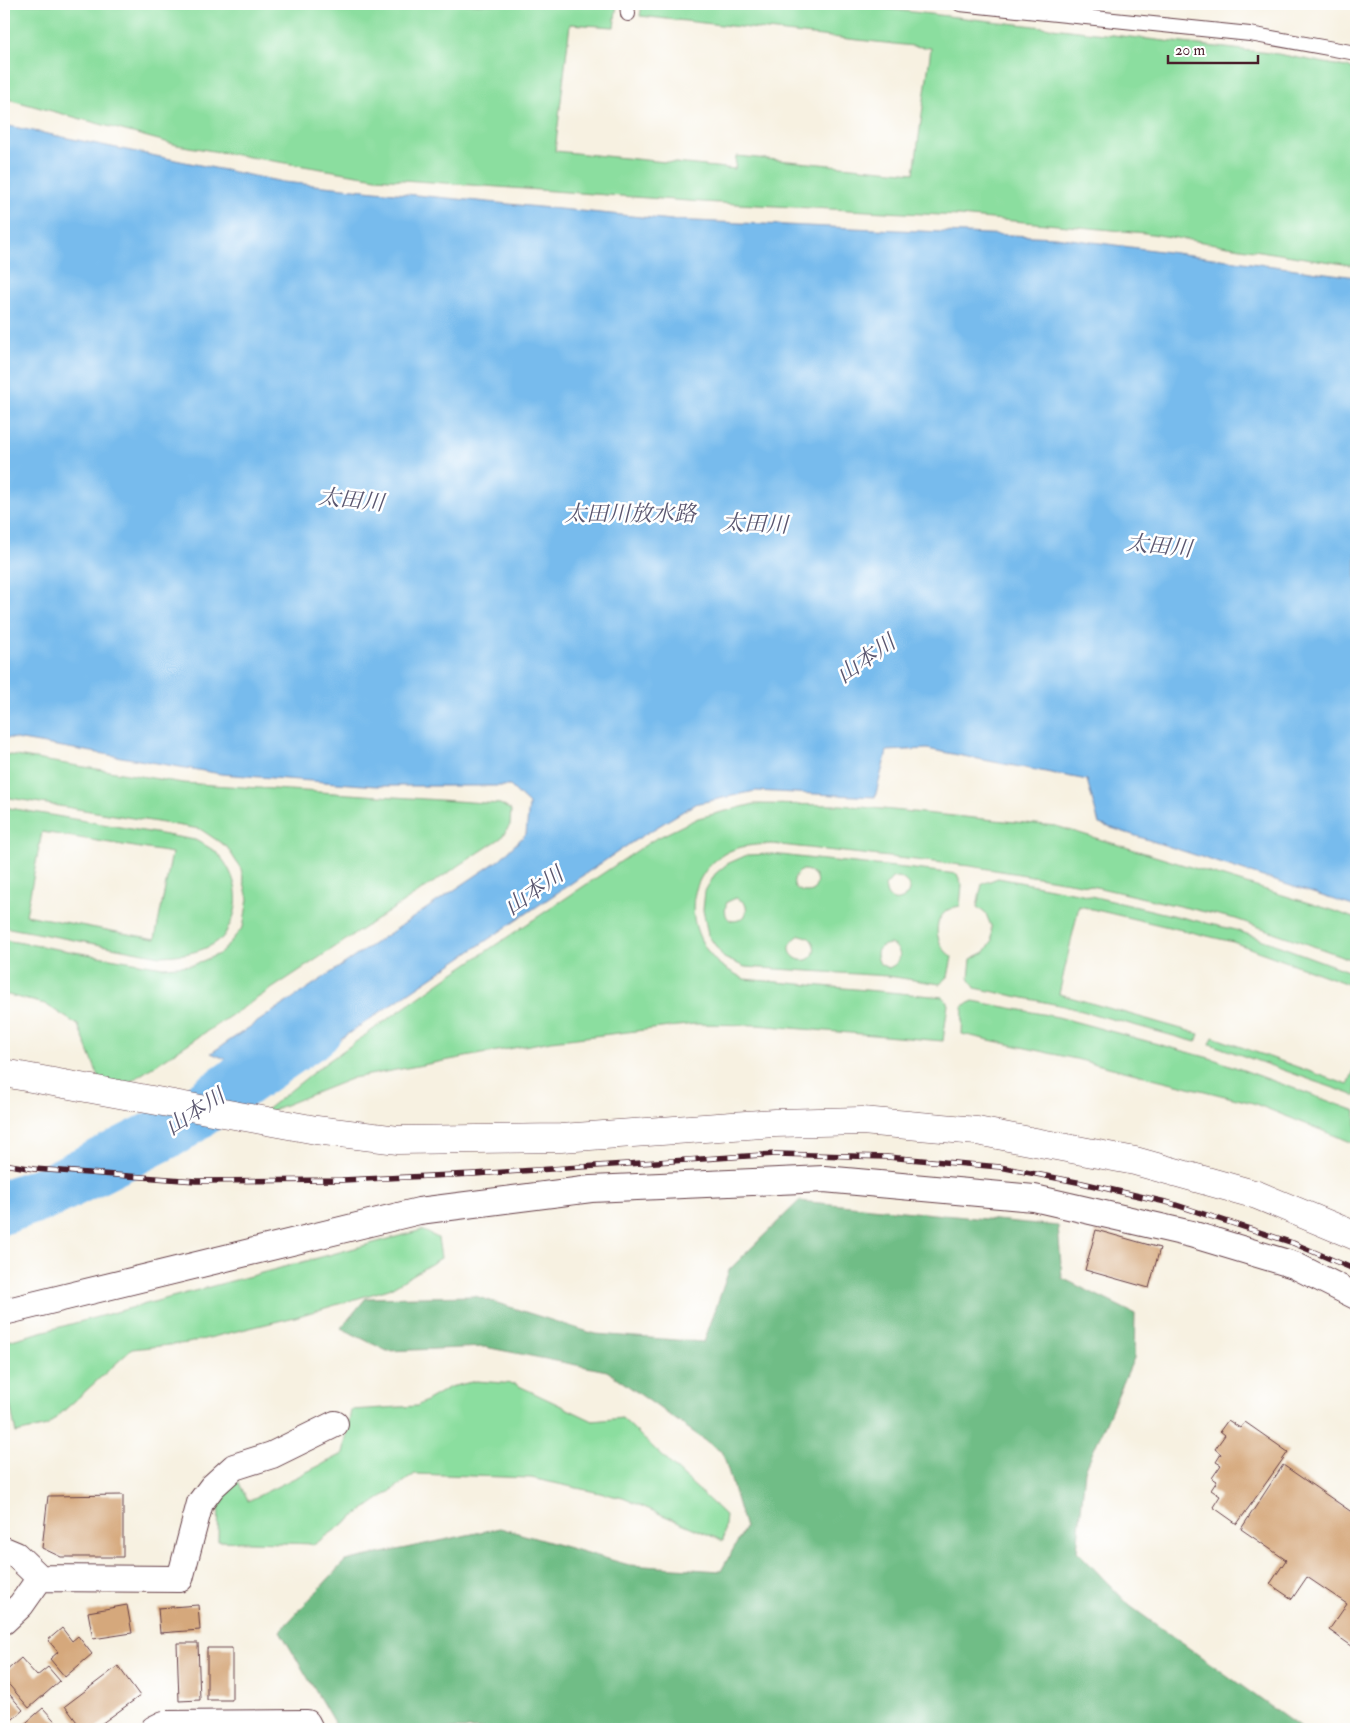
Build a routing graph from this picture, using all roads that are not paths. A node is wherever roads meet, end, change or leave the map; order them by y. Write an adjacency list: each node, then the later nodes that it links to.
1 (960, 4): 2 (lane)
2 (1356, 53)
3 (14, 1075): 4 (street)
4 (1356, 1236)
5 (1356, 1296): 6 (street)
6 (4, 1312)
7 (335, 1424): 9 (street)
8 (4, 1550): 9 (street)
9 (40, 1578): 10 (street)
10 (4, 1621)
11 (154, 1729): 12 (street)
12 (310, 1729)

